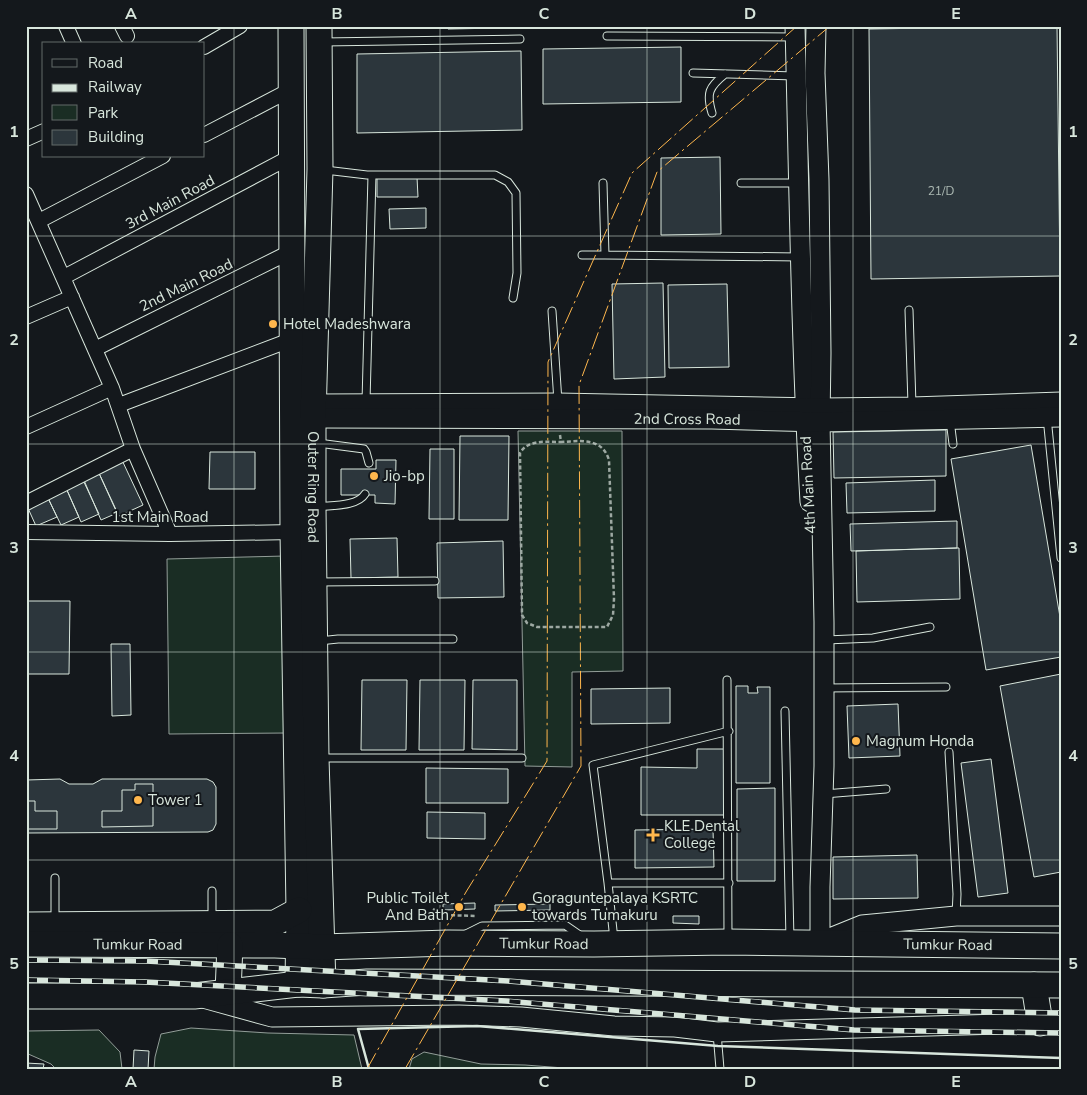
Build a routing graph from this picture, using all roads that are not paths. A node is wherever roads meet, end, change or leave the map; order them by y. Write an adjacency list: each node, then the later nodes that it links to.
1 (66, 26): 9 (street)
2 (240, 26): 10 (street)
3 (291, 26): 14 (highway, Outer Ring Road)
4 (816, 26): 47 (street, 4th Main Road)
5 (795, 32): 7 (lane); 13 (street, 4th Main Road)
6 (319, 34): 8 (lane); 21 (highway, Outer Ring Road)
7 (607, 36)
8 (520, 38)
9 (73, 42)
10 (205, 46)
11 (693, 73): 12 (lane)
12 (725, 74): 13 (lane); 15 (lane)
13 (796, 76): 25 (street, 4th Main Road)
14 (292, 89): 17 (street); 19 (highway, Outer Ring Road)
15 (712, 112)
16 (42, 132): 18 (street)
17 (205, 134)
18 (26, 139)
19 (292, 156): 28 (highway, Outer Ring Road); 32 (street, 3rd Main Road)
20 (159, 158): 27 (street)
21 (320, 169): 22 (lane); 45 (highway, Outer Ring Road)
22 (372, 175): 34 (lane); 43 (lane)
23 (603, 183): 30 (lane)
24 (741, 183): 25 (lane)
25 (798, 183): 31 (street, 4th Main Road)
26 (26, 194): 27 (street)
27 (39, 221): 32 (street)
28 (292, 251): 38 (highway, Outer Ring Road); 39 (street, 2nd Main Road)
29 (582, 255): 30 (lane)
30 (605, 256): 31 (lane)
31 (800, 257): 47 (street, 4th Main Road)
32 (64, 277): 33 (street)
33 (72, 297): 37 (street); 39 (street)
34 (513, 298)
35 (909, 310): 44 (lane)
36 (552, 311): 46 (lane)
37 (26, 317)
38 (293, 339): 42 (street); 59 (highway, Outer Ring Road)
39 (95, 348): 40 (street)
40 (112, 388): 42 (street); 50 (street)
41 (1061, 402): 44 (street)
42 (119, 404): 53 (street)
43 (366, 404): 45 (street, 2nd Cross Road); 46 (street, 2nd Cross Road)
44 (912, 407): 47 (street)
45 (314, 411): 46 (street, 2nd Cross Road); 51 (highway, Outer Ring Road)
46 (559, 411): 47 (street, 2nd Cross Road)
47 (813, 415): 49 (street, 2nd Cross Road); 66 (street); 89 (street, 4th Main Road)
48 (1054, 417): 49 (street, 2nd Cross Road); 61 (lane)
49 (950, 420): 52 (lane)
50 (26, 427)
51 (313, 443): 54 (lane); 57 (highway, Outer Ring Road)
52 (953, 444)
53 (133, 448): 56 (street); 60 (street)
54 (369, 462)
55 (365, 494): 57 (lane)
56 (26, 503)
57 (313, 508): 63 (highway, Outer Ring Road)
58 (26, 532): 60 (street, 1st Main Road)
59 (293, 532): 60 (street, 1st Main Road); 82 (highway, Outer Ring Road)
60 (170, 534)
61 (1061, 558)
62 (434, 581): 63 (lane)
63 (313, 582): 67 (highway, Outer Ring Road)
64 (930, 628): 66 (lane)
65 (454, 639): 67 (lane)
66 (824, 640): 70 (street)
67 (314, 641): 74 (highway, Outer Ring Road)
68 (727, 680): 72 (lane)
69 (946, 687): 70 (lane)
70 (824, 688): 77 (street)
71 (785, 711): 89 (lane)
72 (728, 731): 79 (lane); 80 (lane)
73 (949, 752): 83 (lane)
74 (316, 758): 75 (lane); 94 (highway, Outer Ring Road)
75 (522, 758)
76 (886, 789): 77 (lane)
77 (823, 794): 89 (street)
78 (55, 878): 87 (lane)
79 (608, 883): 80 (lane); 91 (lane)
80 (728, 883): 88 (lane)
81 (212, 891): 85 (lane)
82 (299, 910): 85 (highway); 94 (highway, Outer Ring Road)
83 (956, 916): 84 (street); 89 (street)
84 (1061, 916)
85 (211, 924): 87 (highway)
86 (26, 925): 87 (highway)
87 (55, 925)
88 (728, 942): 89 (highway, Tumkur Road); 91 (highway, Tumkur Road)
89 (806, 943): 93 (highway, Tumkur Road)
90 (26, 944): 92 (highway, Tumkur Road)
91 (604, 944): 94 (highway, Tumkur Road)
92 (230, 945): 94 (highway, Tumkur Road); 99 (highway)
93 (1061, 946)
94 (310, 947): 95 (highway); 96 (highway)
95 (298, 984): 96 (highway); 99 (highway)
96 (323, 985): 97 (highway)
97 (1034, 985): 98 (highway); 102 (highway)
98 (1061, 985)
99 (228, 992): 101 (highway)
100 (26, 996): 101 (highway)
101 (194, 996): 103 (street)
102 (1054, 1024): 103 (street)
103 (718, 1032): 104 (lane)
104 (720, 1069)

